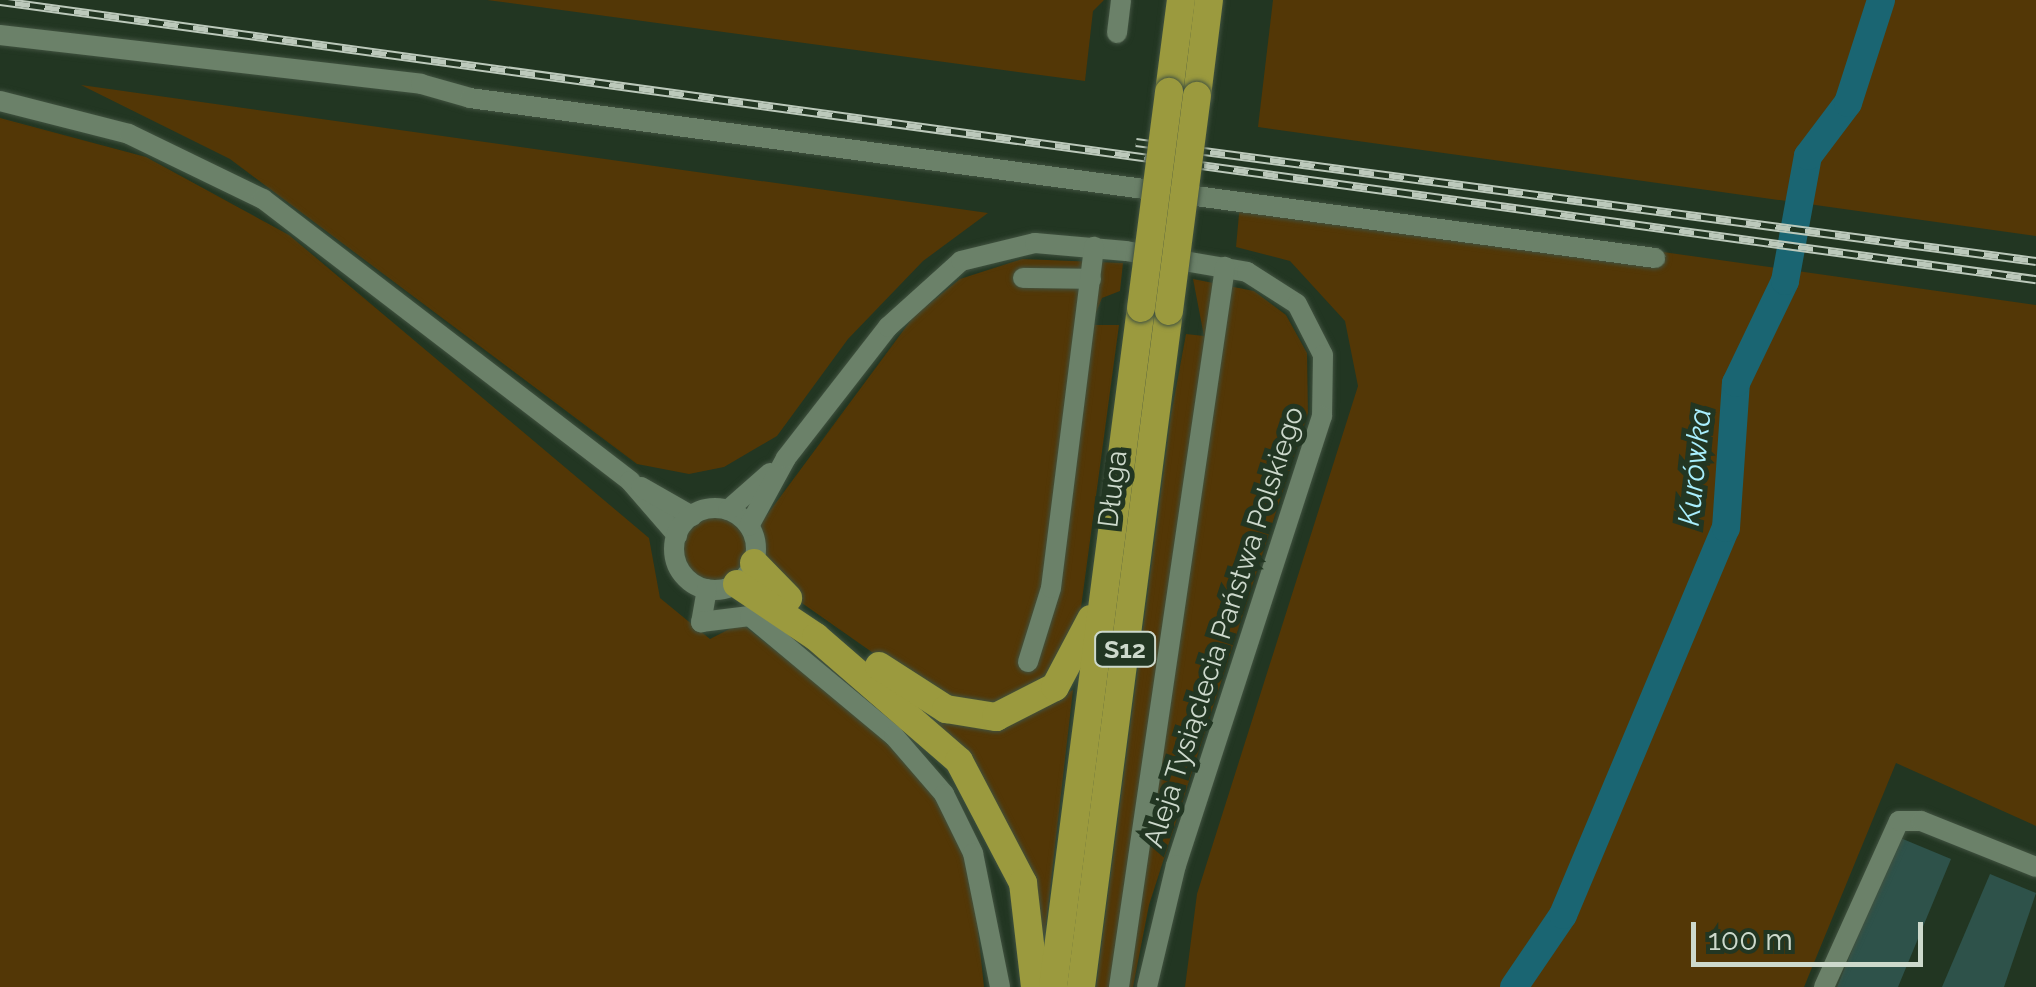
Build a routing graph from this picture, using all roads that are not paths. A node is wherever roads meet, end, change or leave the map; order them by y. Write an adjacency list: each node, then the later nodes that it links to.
1 (1121, 0): 4 (street)
2 (1181, 0): 6 (highway, Długa / S12)
3 (1209, 0): 6 (highway, Długa / S12)
4 (1116, 33)
5 (0, 35): 9 (street)
6 (1183, 94): 13 (highway, Długa / S12, bridge)
7 (0, 101): 15 (street)
8 (1094, 247): 10 (street, Aleja Tysiąclecia Państwa Polskiego); 12 (street); 14 (street, Aleja Tysiąclecia Państwa Polskiego)
9 (1654, 258)
10 (1224, 267): 29 (street); 30 (street, Aleja Tysiąclecia Państwa Polskiego)
11 (1023, 278): 12 (street)
12 (1091, 279): 23 (street)
13 (1155, 310): 21 (highway, Długa / S12); 28 (highway, Długa / S12)
14 (786, 458): 16 (street, Aleja Tysiąclecia Państwa Polskiego); 18 (street, Aleja Tysiąclecia Państwa Polskiego)
15 (630, 482): 17 (street); 19 (street)
16 (728, 510): 17 (street); 18 (street)
17 (692, 516): 19 (street)
18 (749, 526): 20 (street)
19 (677, 535): 22 (street)
20 (745, 573): 21 (highway); 22 (street); 26 (highway)
21 (1105, 585): 27 (highway, S12)
22 (708, 589): 25 (street)
23 (1028, 662)
24 (2036, 867): 31 (street)
25 (1000, 987)
26 (1035, 987)
27 (1052, 987)
28 (1080, 987)
29 (1119, 987)
30 (1147, 987)
31 (1824, 987)

